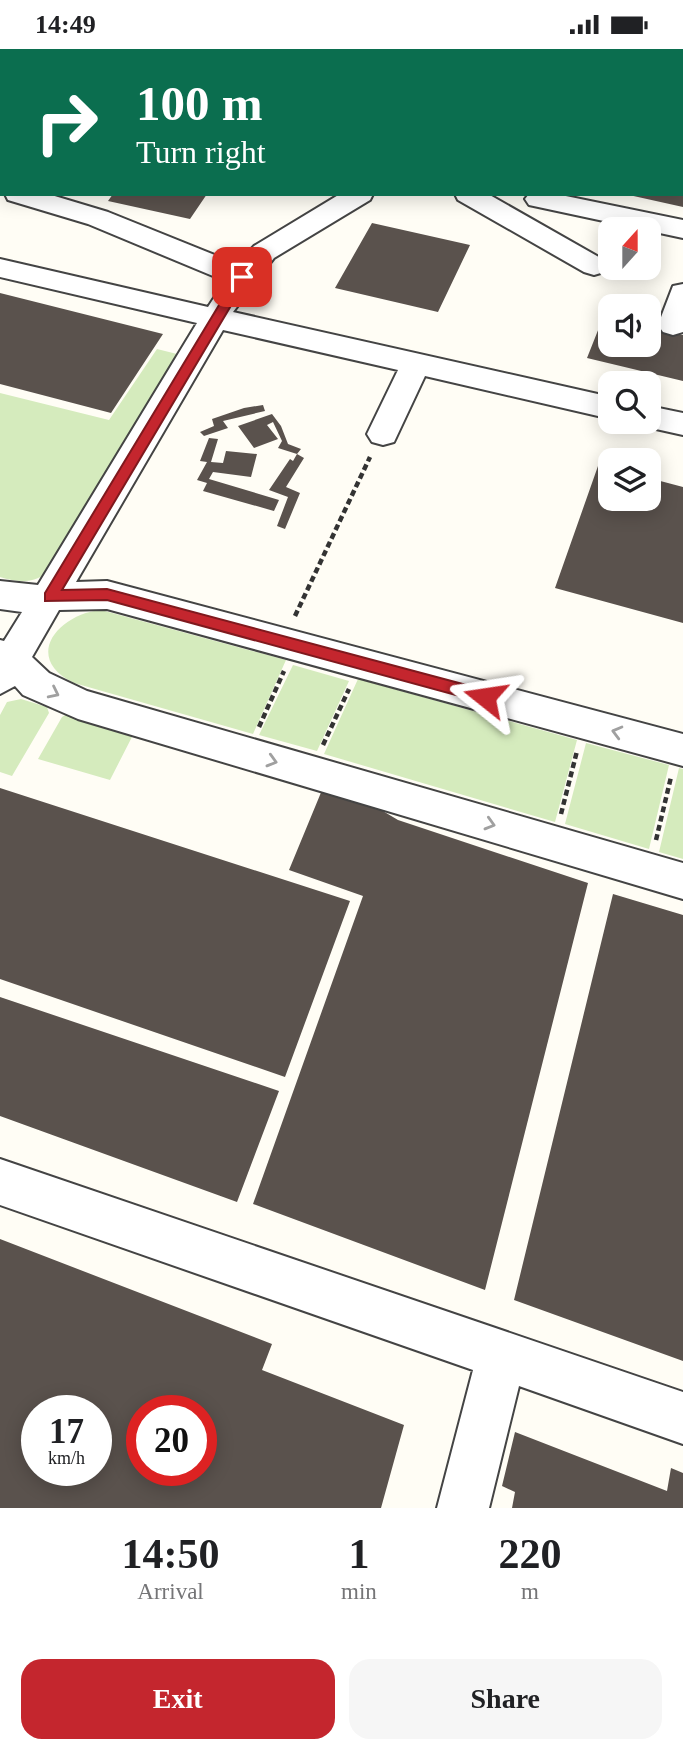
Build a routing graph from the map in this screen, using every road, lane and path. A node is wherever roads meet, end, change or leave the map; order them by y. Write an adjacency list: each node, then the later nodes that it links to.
1 (25, 196): 6 (lane)
2 (357, 196): 11 (lane)
3 (471, 196): 7 (lane)
4 (540, 196): 7 (lane); 8 (lane)
5 (0, 213): 6 (lane)
6 (98, 218): 11 (lane)
7 (522, 225): 9 (lane)
8 (683, 229)
9 (594, 266)
10 (0, 268): 13 (lane)
11 (242, 277): 13 (lane)
12 (683, 293): 14 (lane)
13 (215, 318): 15 (lane); 21 (lane)
14 (673, 325)
15 (415, 365): 16 (lane); 19 (lane)
16 (598, 405)
17 (661, 419): 18 (lane)
18 (683, 424)
19 (383, 434): 22 (path)
20 (0, 594): 21 (lane)
21 (50, 597): 22 (lane); 24 (lane)
22 (296, 646): 23 (lane); 27 (path)
23 (362, 663): 25 (lane); 28 (path)
24 (4, 664): 27 (lane, one-way to 27)
25 (584, 723): 26 (lane, one-way to 25); 29 (path)
26 (680, 749): 30 (path)
27 (246, 753): 28 (lane, one-way to 28)
28 (311, 772): 29 (lane, one-way to 29)
29 (554, 843): 30 (lane)
30 (666, 876)
31 (0, 1182): 32 (lane)
32 (502, 1355): 33 (lane); 34 (lane)
33 (683, 1418)
34 (463, 1508)

